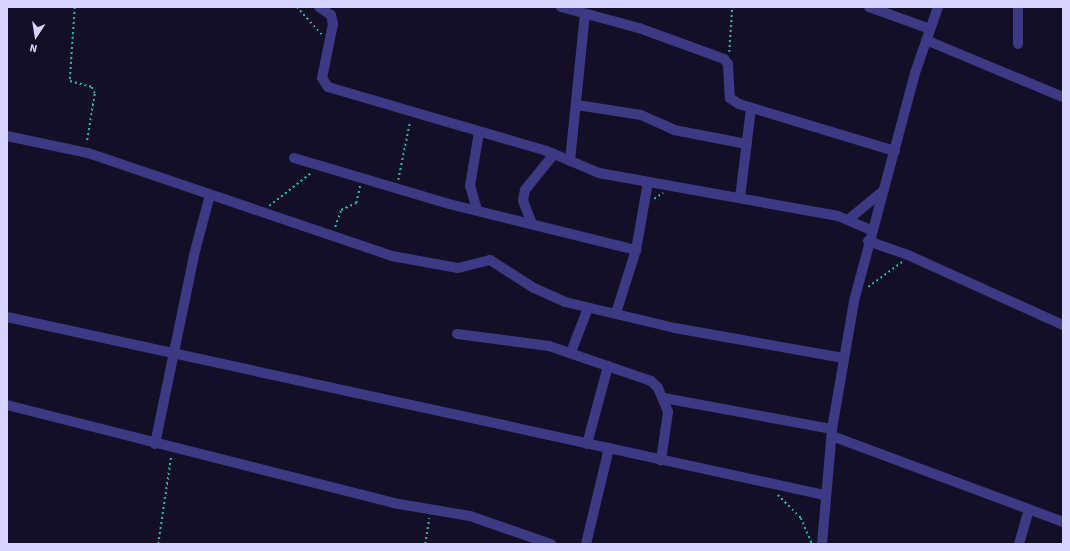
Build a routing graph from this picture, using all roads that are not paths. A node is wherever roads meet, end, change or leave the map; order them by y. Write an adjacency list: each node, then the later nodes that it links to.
1 (319, 7): 13 (street)
2 (561, 7): 6 (street)
3 (869, 7): 7 (street)
4 (938, 7): 7 (street)
5 (1018, 7): 9 (street)
6 (585, 14): 11 (street); 12 (street)
7 (930, 29): 8 (street)
8 (926, 40): 10 (street); 16 (street)
9 (1018, 44)
10 (1063, 97)
11 (576, 105): 15 (street); 19 (street)
12 (750, 108): 15 (street); 16 (street)
13 (479, 132): 17 (street); 24 (street)
14 (7, 136): 22 (street)
15 (746, 144): 23 (street)
16 (895, 151): 21 (street)
17 (554, 154): 19 (street); 26 (street)
18 (294, 158): 24 (street)
19 (570, 162): 20 (street)
20 (648, 182): 23 (street); 29 (street)
21 (883, 191): 25 (street); 27 (street)
22 (210, 195): 30 (street); 36 (street)
23 (740, 198): 25 (street)
24 (477, 210): 26 (street)
25 (849, 219): 27 (street)
26 (532, 224): 29 (street)
27 (871, 230): 28 (street)
28 (868, 241): 33 (street); 37 (street)
29 (636, 250): 31 (street)
30 (588, 308): 31 (street); 35 (street)
31 (616, 313): 37 (street)
32 (7, 317): 36 (street)
33 (1063, 325)
34 (457, 334): 35 (street)
35 (571, 352): 38 (street)
36 (174, 353): 42 (street); 43 (street)
37 (843, 358): 41 (street)
38 (608, 366): 39 (street); 43 (street)
39 (664, 398): 41 (street); 45 (street)
40 (7, 405): 42 (street)
41 (832, 432): 46 (street); 47 (street)
42 (155, 444): 49 (street)
43 (587, 444): 44 (street)
44 (609, 448): 45 (street); 50 (street)
45 (661, 460): 46 (street)
46 (825, 495): 51 (street)
47 (1029, 510): 48 (street); 52 (street)
48 (1063, 522)
49 (551, 544)
50 (586, 544)
51 (822, 544)
52 (1019, 544)

